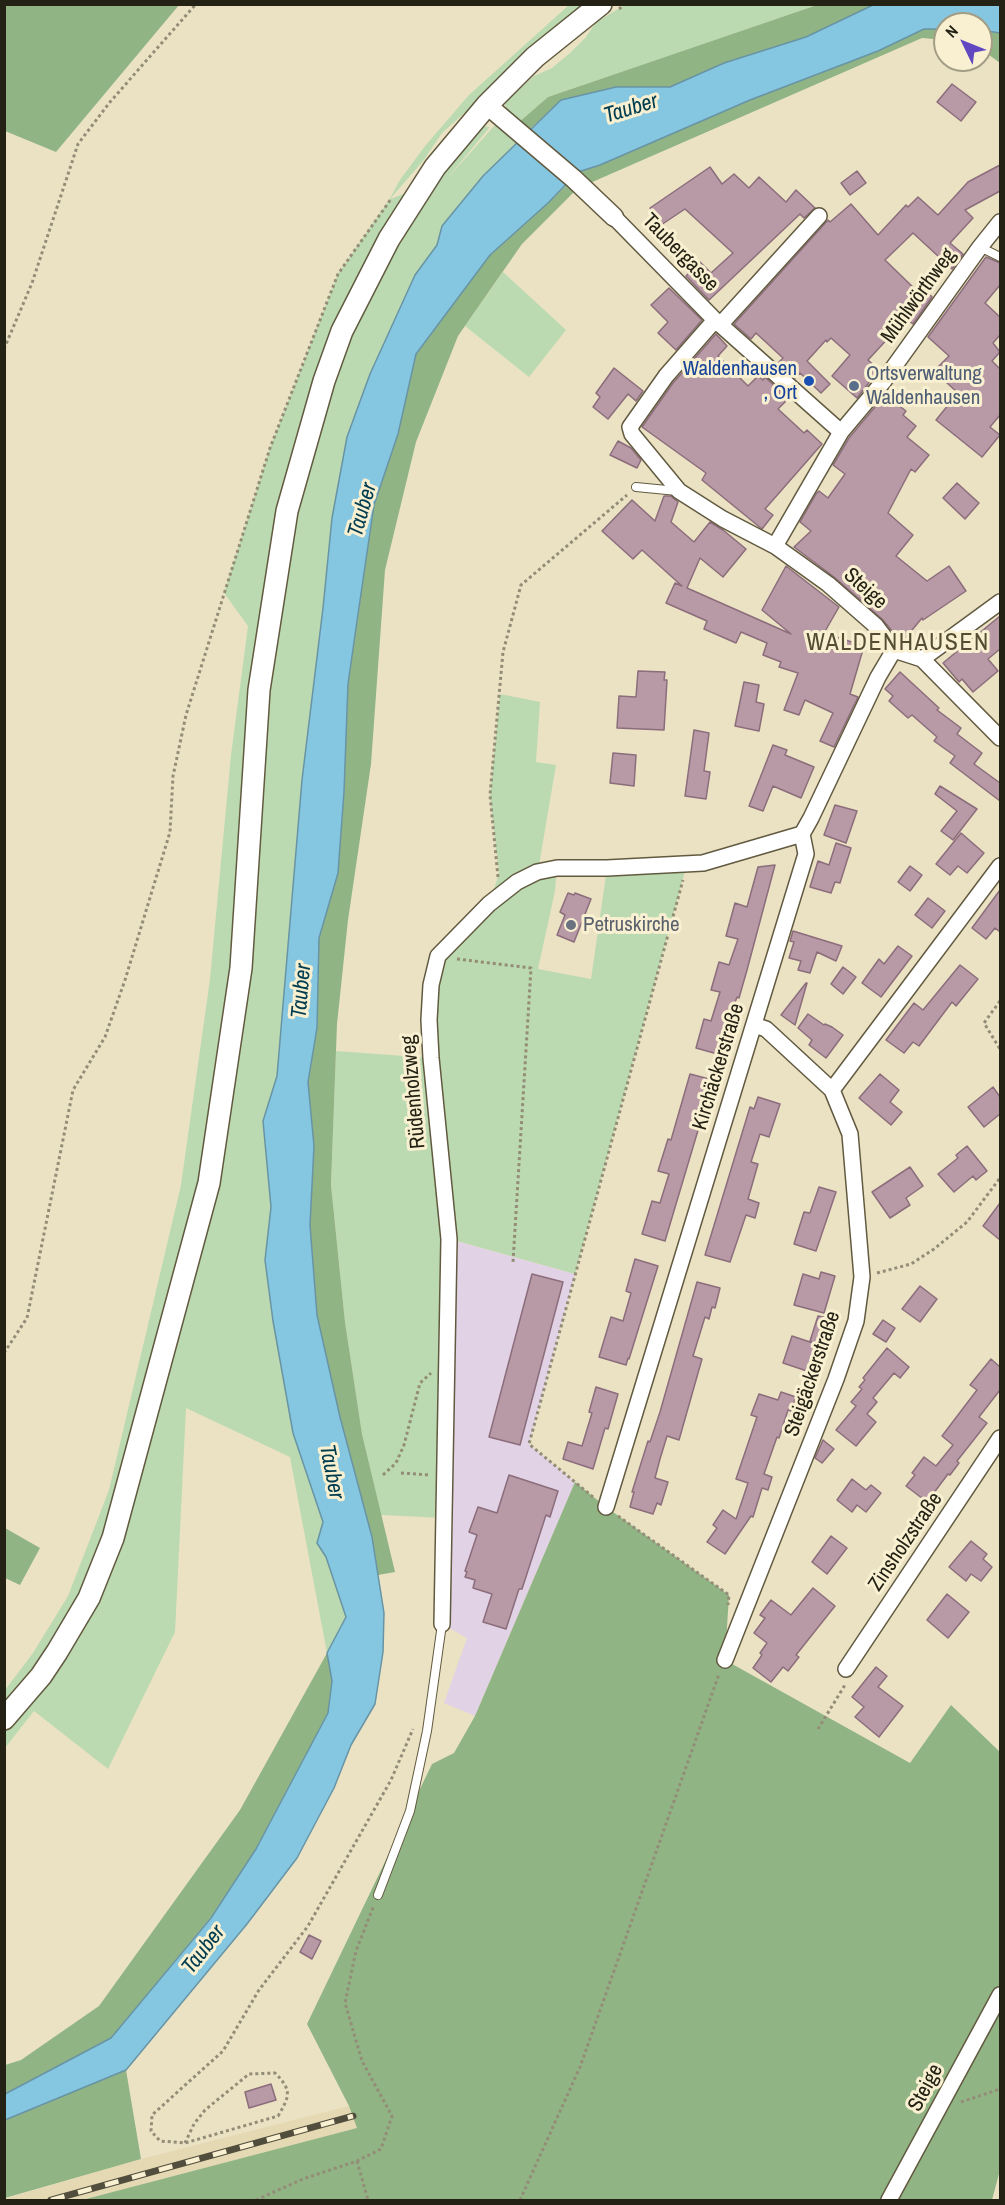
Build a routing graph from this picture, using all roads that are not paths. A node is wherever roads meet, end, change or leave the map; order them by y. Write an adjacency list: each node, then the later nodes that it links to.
1 (601, 4): 2 (main road)
2 (494, 112): 4 (street, Taubergasse); 26 (main road)
3 (819, 216): 8 (street)
4 (614, 217): 8 (street, Taubergasse)
5 (1000, 222): 6 (street, Mühlwörthweg)
6 (980, 247): 7 (lane); 9 (street, Mühlwörthweg)
7 (1000, 257)
8 (718, 322): 9 (street, Taubergasse); 11 (street, Steige)
9 (841, 432): 12 (street, Mühlwörthweg)
10 (636, 487): 11 (lane)
11 (679, 491): 12 (street, Steige)
12 (776, 546): 14 (street, Steige)
13 (1000, 602): 15 (street)
14 (894, 650): 15 (street); 17 (street)
15 (922, 659): 16 (street)
16 (1000, 738)
17 (802, 834): 19 (street, Kirchäckerstraße); 23 (street, Rüdenholzweg)
18 (1000, 866): 20 (street)
19 (754, 1025): 20 (street, Steigäckerstraße); 22 (street, Kirchäckerstraße)
20 (832, 1090): 24 (street, Steigäckerstraße)
21 (1000, 1438): 25 (street, Zinsholzstraße)
22 (606, 1507)
23 (442, 1624): 27 (lane)
24 (724, 1660)
25 (846, 1670)
26 (4, 1719)
27 (378, 1895)
28 (1000, 1995): 29 (street, Steige)
29 (889, 2200)

